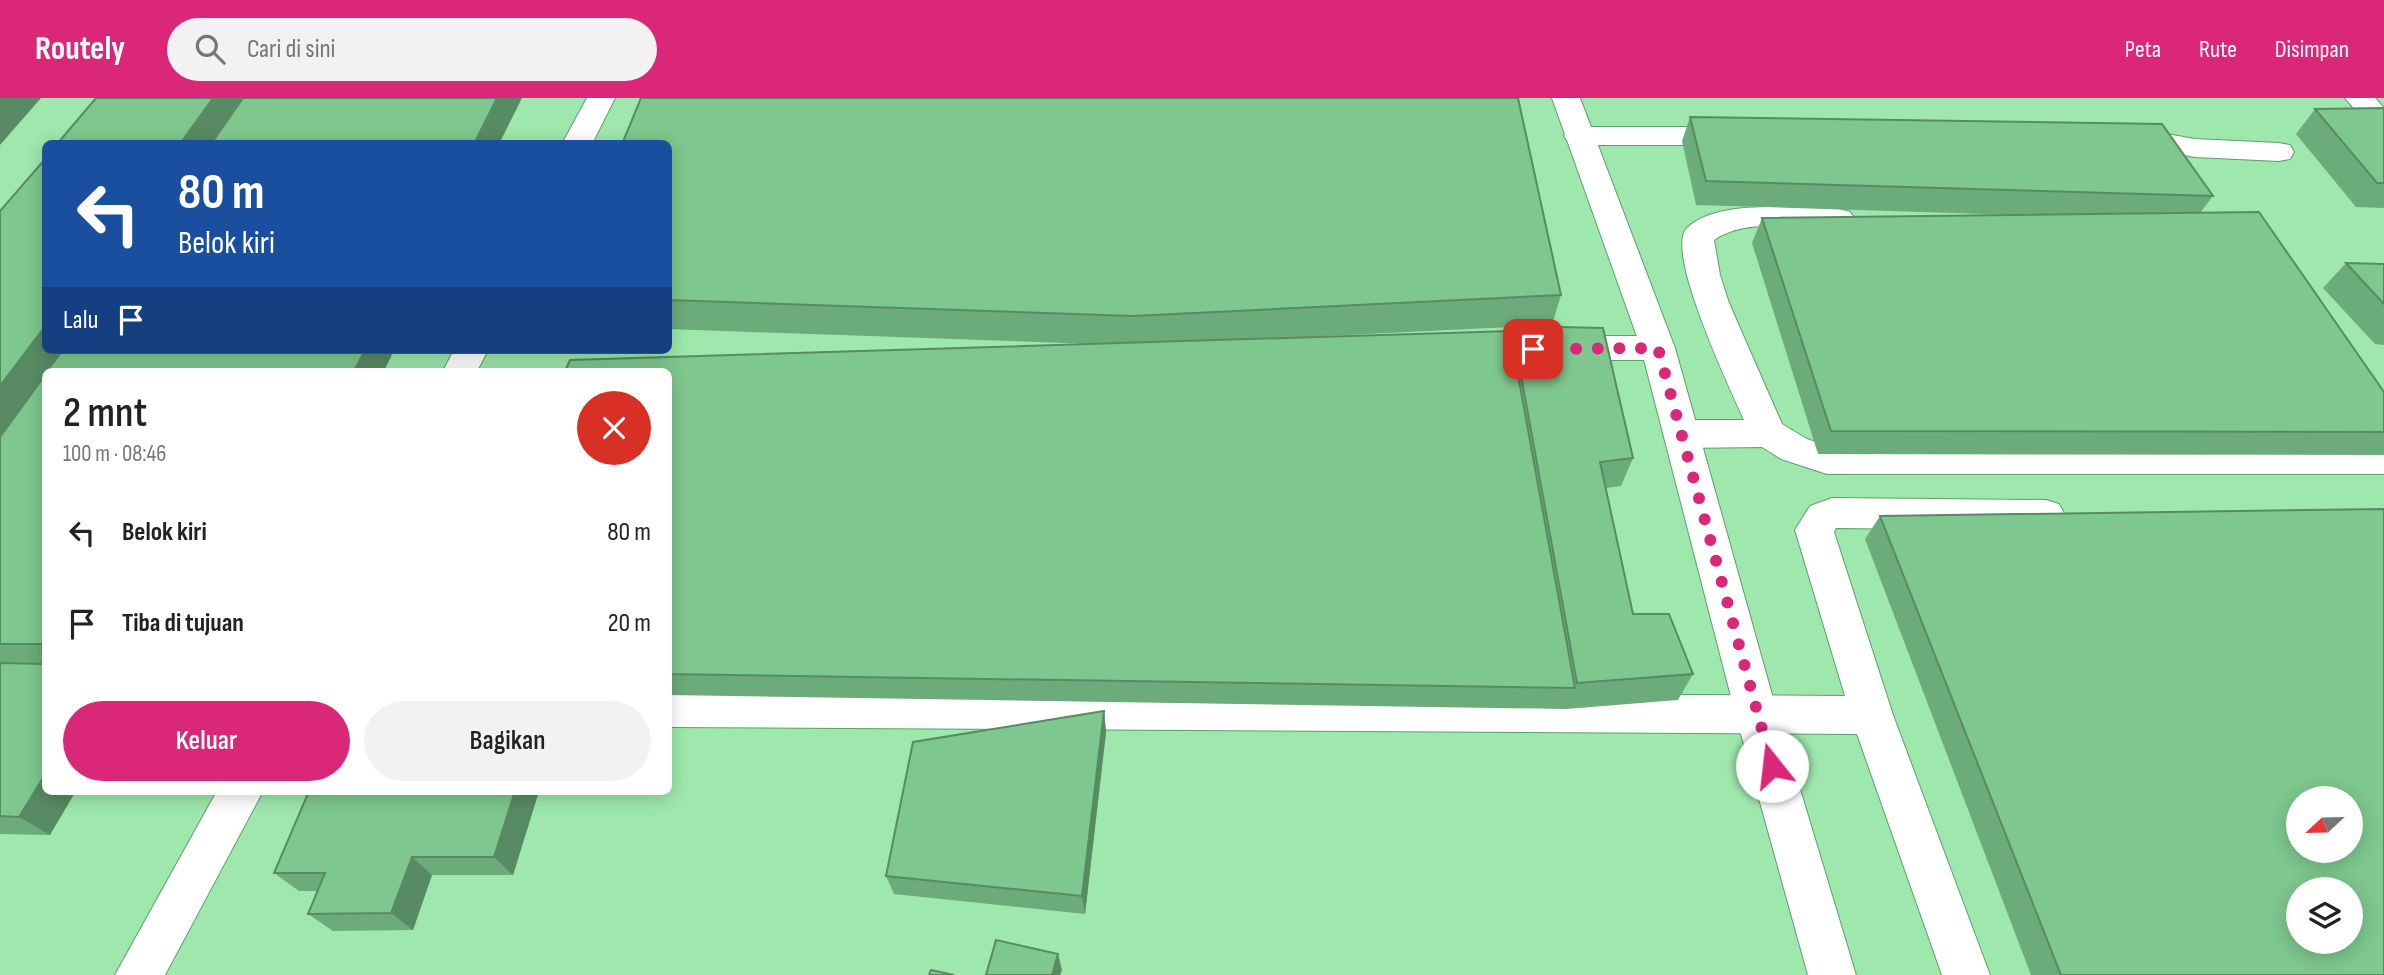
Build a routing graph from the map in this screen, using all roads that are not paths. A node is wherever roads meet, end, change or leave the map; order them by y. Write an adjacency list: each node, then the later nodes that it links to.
1 (601, 98): 8 (main road)
2 (1566, 98): 6 (main road)
3 (2359, 98): 4 (main road)
4 (2384, 126)
5 (2102, 135): 9 (main road)
6 (1579, 136): 7 (main road); 11 (main road)
7 (1768, 136)
8 (579, 140)
9 (2279, 152)
10 (1868, 219): 13 (main road)
11 (1658, 348): 12 (main road); 14 (main road)
12 (1531, 349)
13 (1768, 433): 14 (main road); 15 (main road)
14 (1683, 434): 19 (main road)
15 (2384, 460)
16 (2080, 515): 18 (main road)
17 (672, 708): 19 (main road)
18 (1872, 715): 19 (main road); 23 (main road)
19 (1757, 716): 22 (main road)
20 (239, 795): 21 (main road)
21 (139, 975)
22 (1832, 975)
23 (1966, 975)

